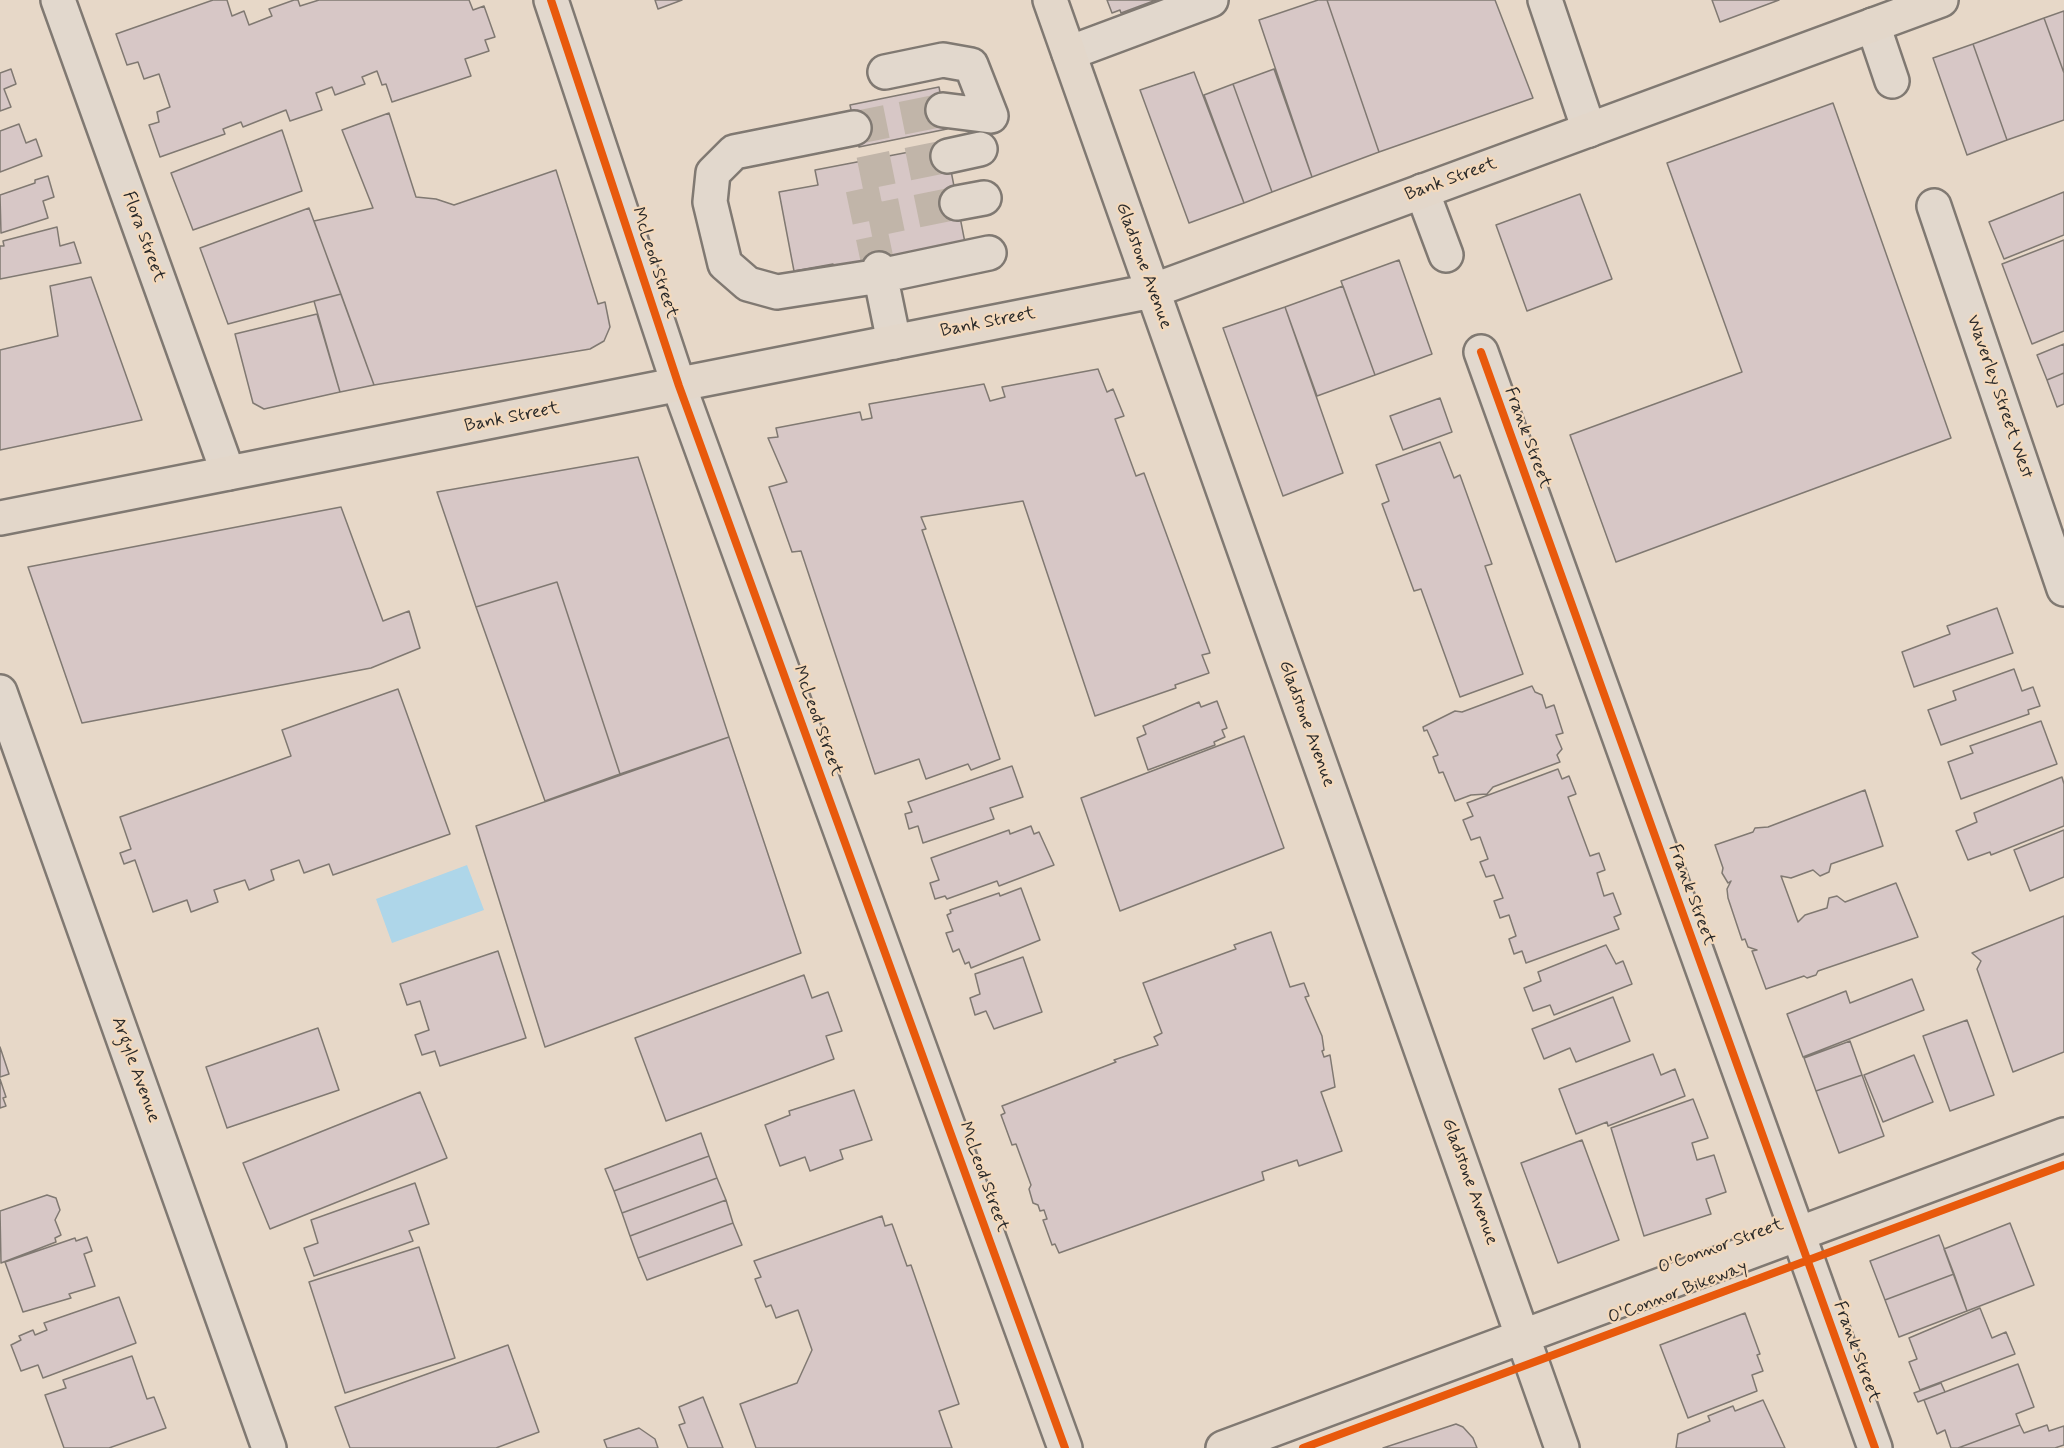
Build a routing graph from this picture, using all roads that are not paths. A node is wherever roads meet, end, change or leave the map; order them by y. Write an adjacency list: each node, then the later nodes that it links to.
1 (58, 0): 25 (street, Flora Street)
2 (550, 0): 24 (street, McLeod Street)
3 (1050, 0): 8 (main road, Gladstone Avenue)
4 (1211, 0): 8 (street)
5 (1545, 0): 13 (street)
6 (1941, 0): 7 (main road, Bank Street)
7 (1873, 25): 10 (street); 13 (main road, Bank Street)
8 (1069, 53): 21 (main road, Gladstone Avenue)
9 (885, 72): 11 (street)
10 (1892, 81)
11 (943, 110)
12 (854, 128): 20 (street)
13 (1589, 129): 16 (main road, Bank Street)
14 (980, 149): 15 (street)
15 (948, 156)
16 (1422, 191): 19 (street); 21 (main road, Bank Street)
17 (1934, 206): 27 (street, Waverley Street West)
18 (989, 254): 20 (street)
19 (1446, 255)
20 (880, 272): 22 (street)
21 (1152, 291): 22 (main road, Bank Street); 31 (main road, Gladstone Avenue)
22 (894, 342): 24 (main road, Bank Street)
23 (1480, 352): 30 (street, Frank Street)
24 (679, 386): 25 (main road, Bank Street); 33 (street, McLeod Street)
25 (228, 473): 26 (main road, Bank Street)
26 (0, 518)
27 (2064, 589)
28 (0, 692): 32 (street, Argyle Avenue)
29 (2064, 1135): 30 (main road, O'Connor Street)
30 (1797, 1234): 31 (main road, O'Connor Street); 36 (street, Frank Street)
31 (1524, 1336): 34 (main road, O'Connor Street); 35 (main road, Gladstone Avenue)
32 (269, 1448)
33 (1065, 1448)
34 (1223, 1448)
35 (1562, 1448)
36 (1875, 1448)

